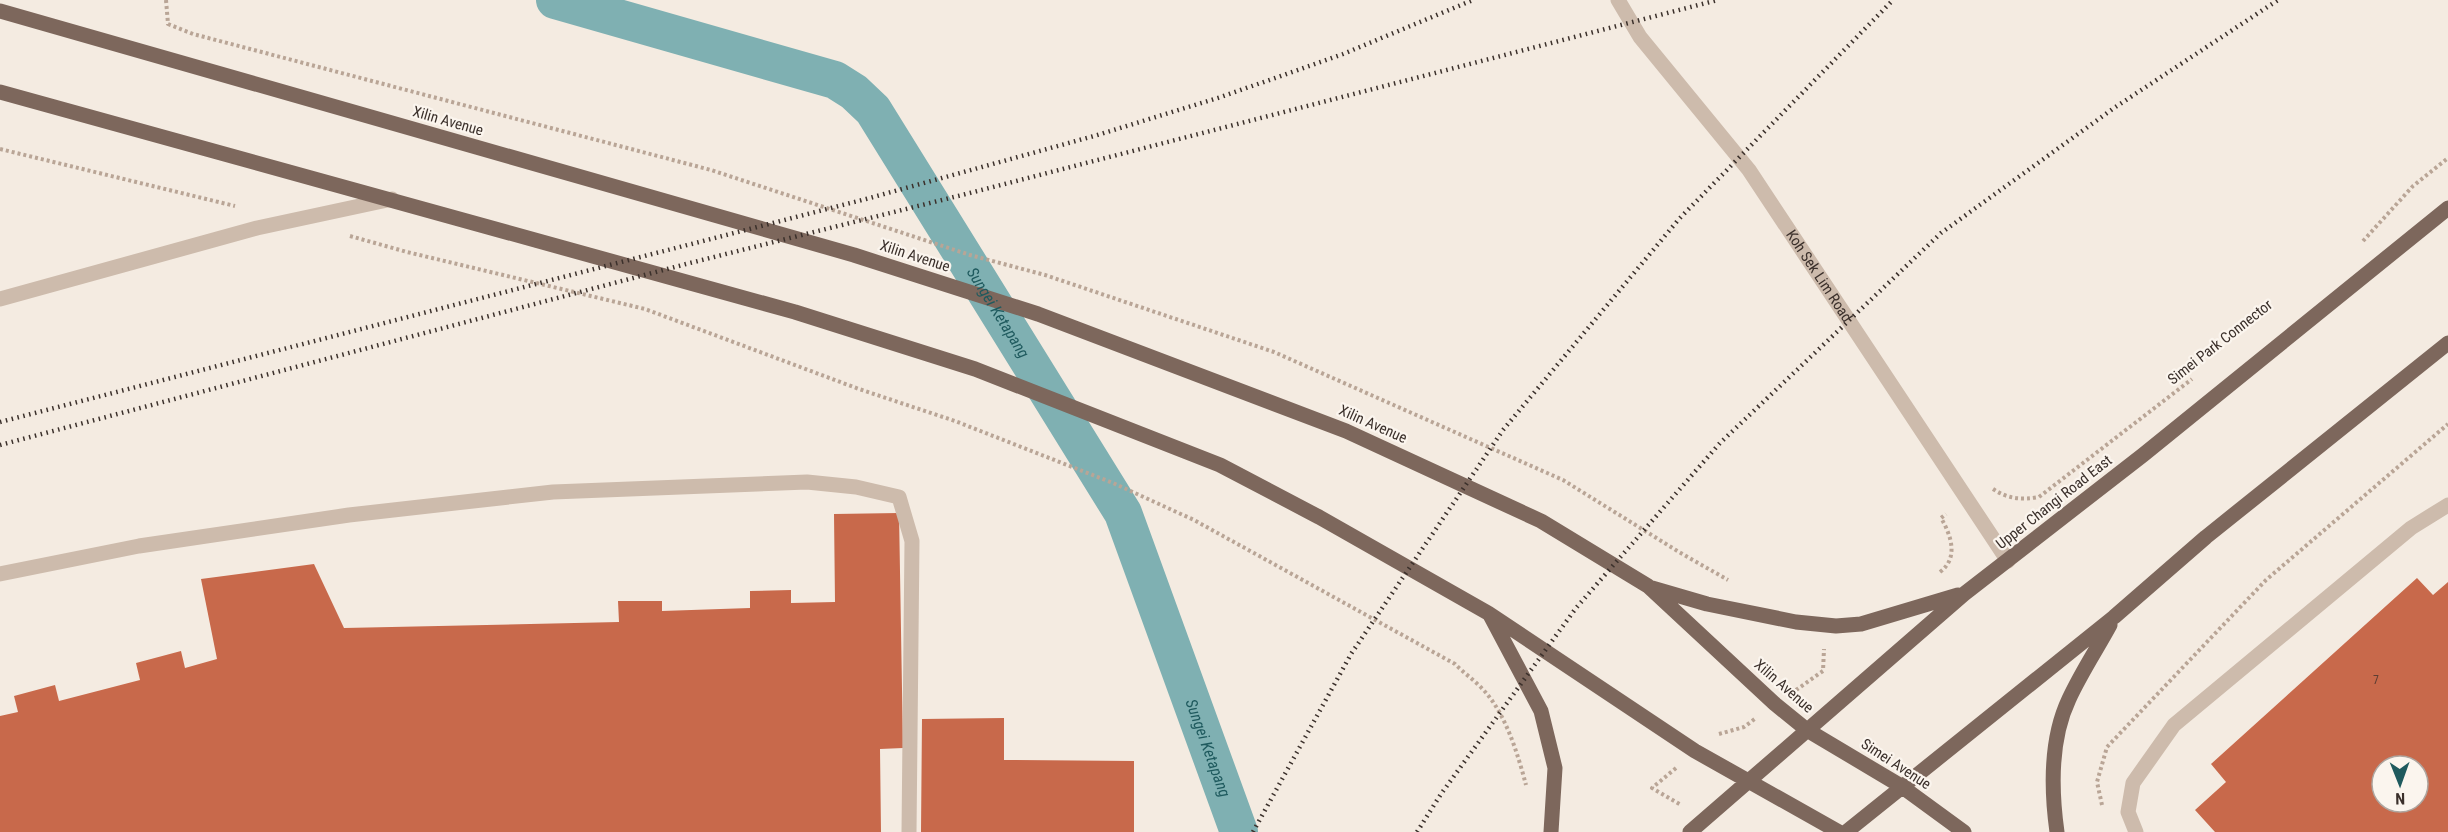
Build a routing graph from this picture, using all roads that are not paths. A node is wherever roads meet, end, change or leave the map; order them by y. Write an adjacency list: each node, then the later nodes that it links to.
1 (1618, 0): 9 (lane, Koh Sek Lim Road)
2 (0, 11): 11 (main road, Xilin Avenue)
3 (0, 92): 4 (main road)
4 (392, 199): 6 (lane); 13 (main road)
5 (2448, 208): 9 (main road, Upper Changi Road East)
6 (0, 299)
7 (2448, 343): 14 (main road)
8 (2448, 505): 25 (lane)
9 (2008, 561): 12 (main road, Upper Changi Road East)
10 (0, 574): 18 (lane)
11 (1648, 586): 12 (main road); 15 (main road, Xilin Avenue)
12 (1964, 594): 15 (main road, Upper Changi Road East)
13 (1488, 613): 16 (main road); 19 (main road)
14 (2114, 617): 17 (main road); 24 (main road)
15 (1807, 729): 16 (main road, Upper Changi Road East); 17 (main road, Simei Avenue)
16 (1750, 781): 20 (main road, Upper Changi Road East); 21 (main road)
17 (1901, 786): 22 (main road); 23 (main road, Simei Avenue)
18 (909, 832)
19 (1551, 832)
20 (1690, 832)
21 (1839, 832)
22 (1846, 832)
23 (1964, 832)
24 (2057, 832)
25 (2136, 832)

